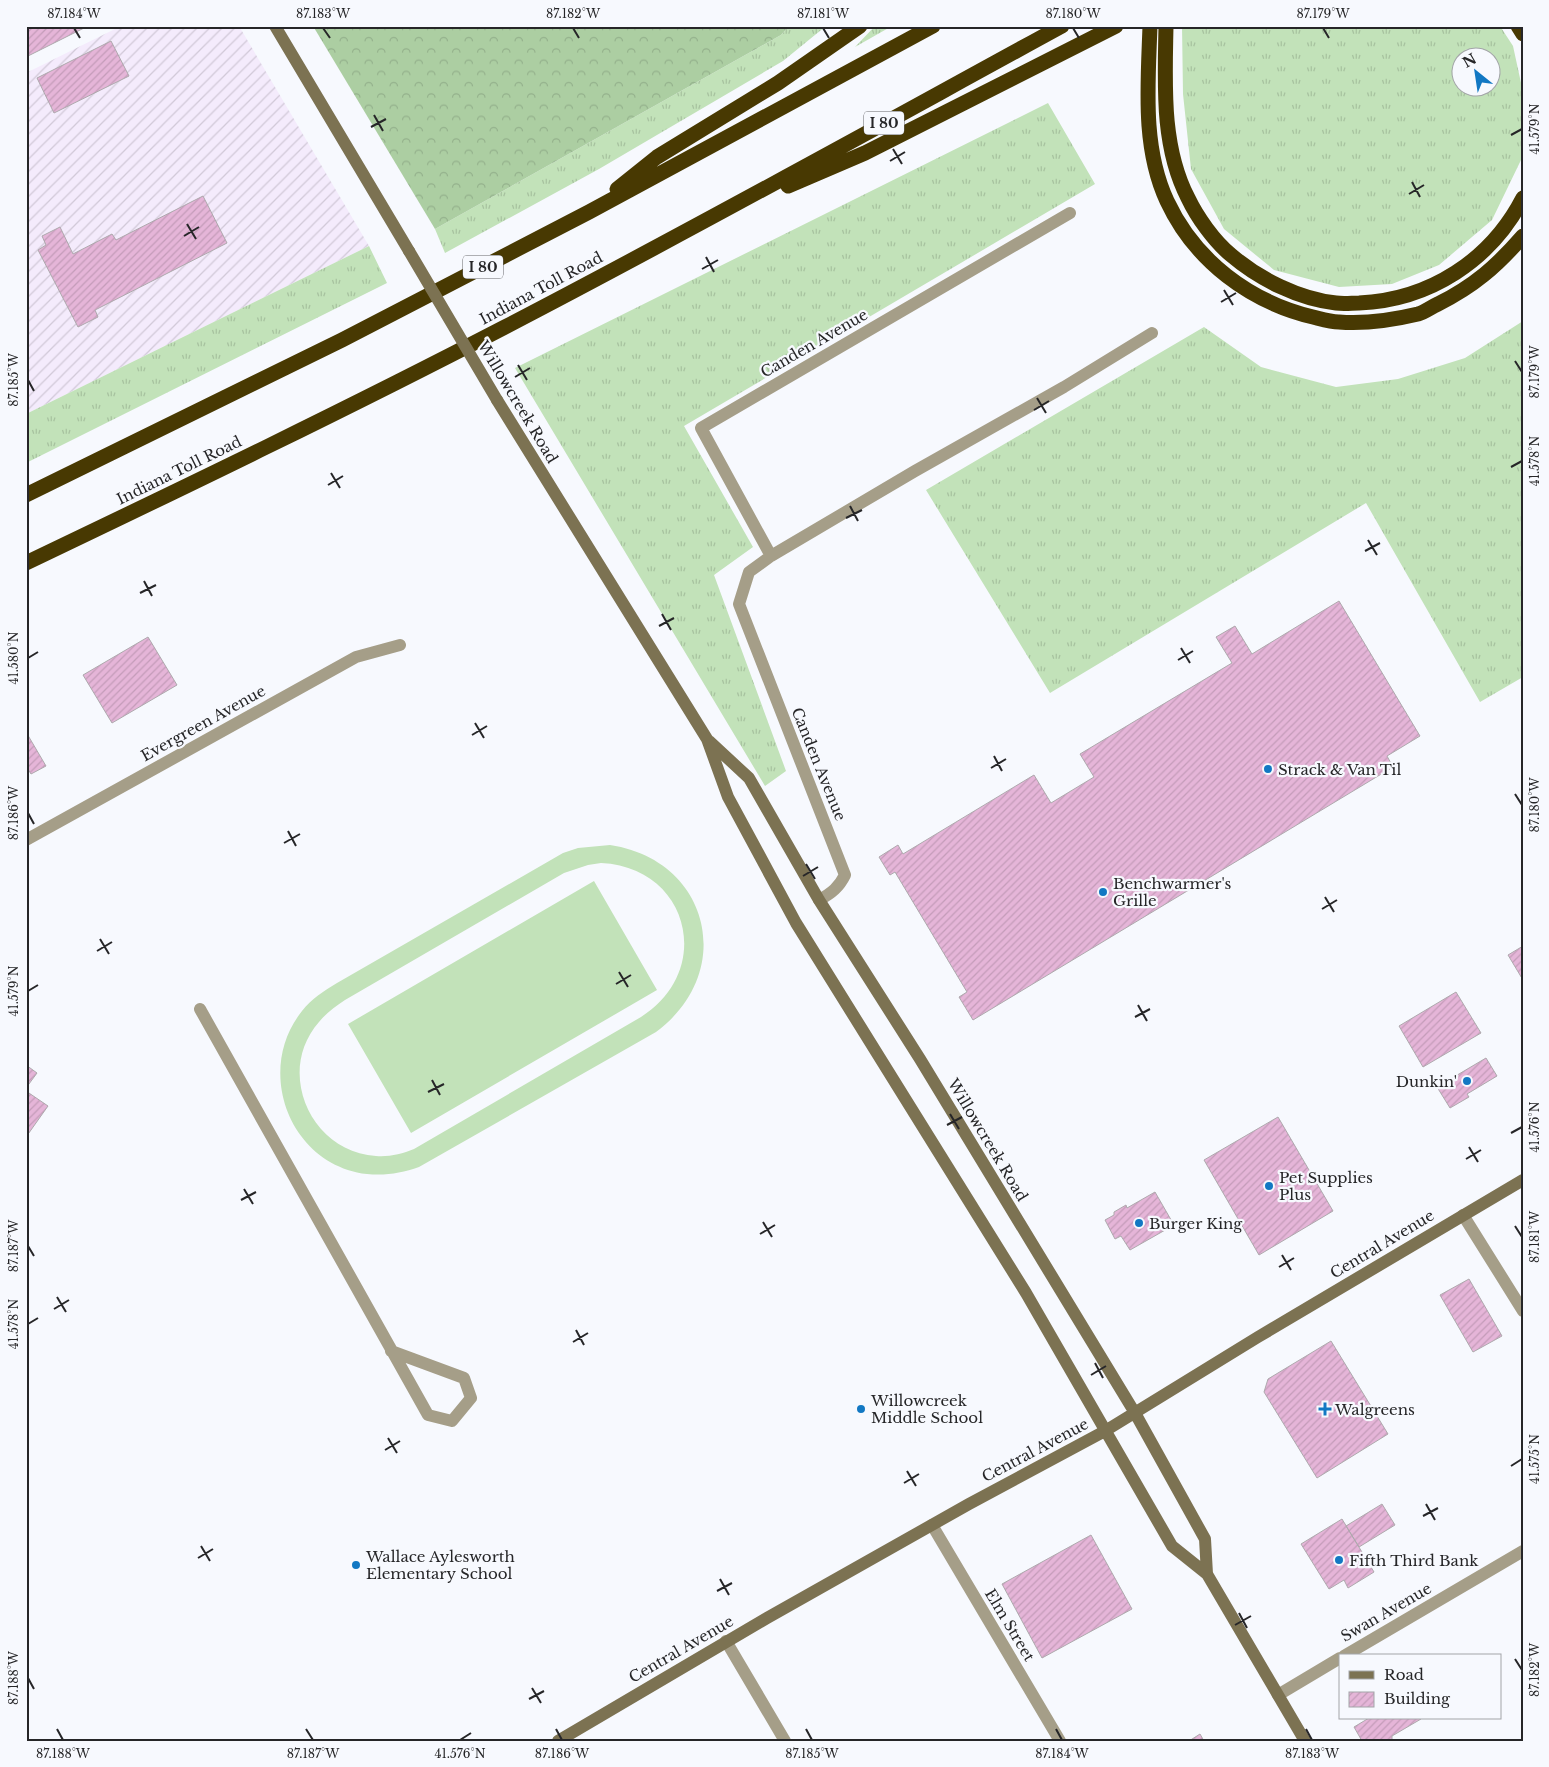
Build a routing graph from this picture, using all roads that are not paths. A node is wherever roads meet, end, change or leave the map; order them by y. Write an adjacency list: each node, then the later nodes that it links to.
1 (275, 26): 20 (main road, Willowcreek Road, bridge)
2 (860, 26): 11 (highway)
3 (933, 26): 11 (highway, I 80)
4 (1062, 26): 13 (highway, Indiana Toll Road / I 80)
5 (1116, 26): 13 (highway)
6 (1150, 26): 14 (highway)
7 (1166, 26): 10 (highway)
8 (1518, 26): 9 (highway)
9 (1523, 34)
10 (1523, 198)
11 (589, 212): 16 (highway, I 80)
12 (1070, 213): 17 (street, Canden Avenue)
13 (706, 221): 18 (highway, Indiana Toll Road / I 80)
14 (1523, 236)
15 (1152, 333): 17 (street, Canden Avenue)
16 (26, 495)
17 (771, 556): 22 (street, Canden Avenue)
18 (26, 563)
19 (400, 644): 21 (street, Evergreen Avenue)
20 (707, 739): 22 (main road, Willowcreek Road); 29 (main road, Willowcreek Road)
21 (26, 840)
22 (819, 900): 28 (main road, Willowcreek Road)
23 (200, 1009): 27 (street)
24 (1523, 1180): 25 (main road, Central Avenue)
25 (1463, 1215): 26 (street); 28 (main road, Central Avenue)
26 (1523, 1311)
27 (391, 1351): 27 (street)
28 (1135, 1413): 29 (main road, Central Avenue); 32 (main road, Willowcreek Road)
29 (1105, 1431): 30 (main road, Central Avenue); 32 (main road, Willowcreek Road)
30 (932, 1525): 33 (main road, Central Avenue); 39 (street, Elm Street)
31 (1523, 1551): 34 (street, Swan Avenue)
32 (1207, 1574): 36 (main road, Willowcreek Road)
33 (726, 1641): 37 (main road, Central Avenue); 38 (street)
34 (1347, 1654)
35 (1339, 1659): 36 (street, Swan Avenue)
36 (1278, 1695): 40 (main road, Willowcreek Road)
37 (558, 1741)
38 (785, 1741)
39 (1060, 1741)
40 (1305, 1741)

